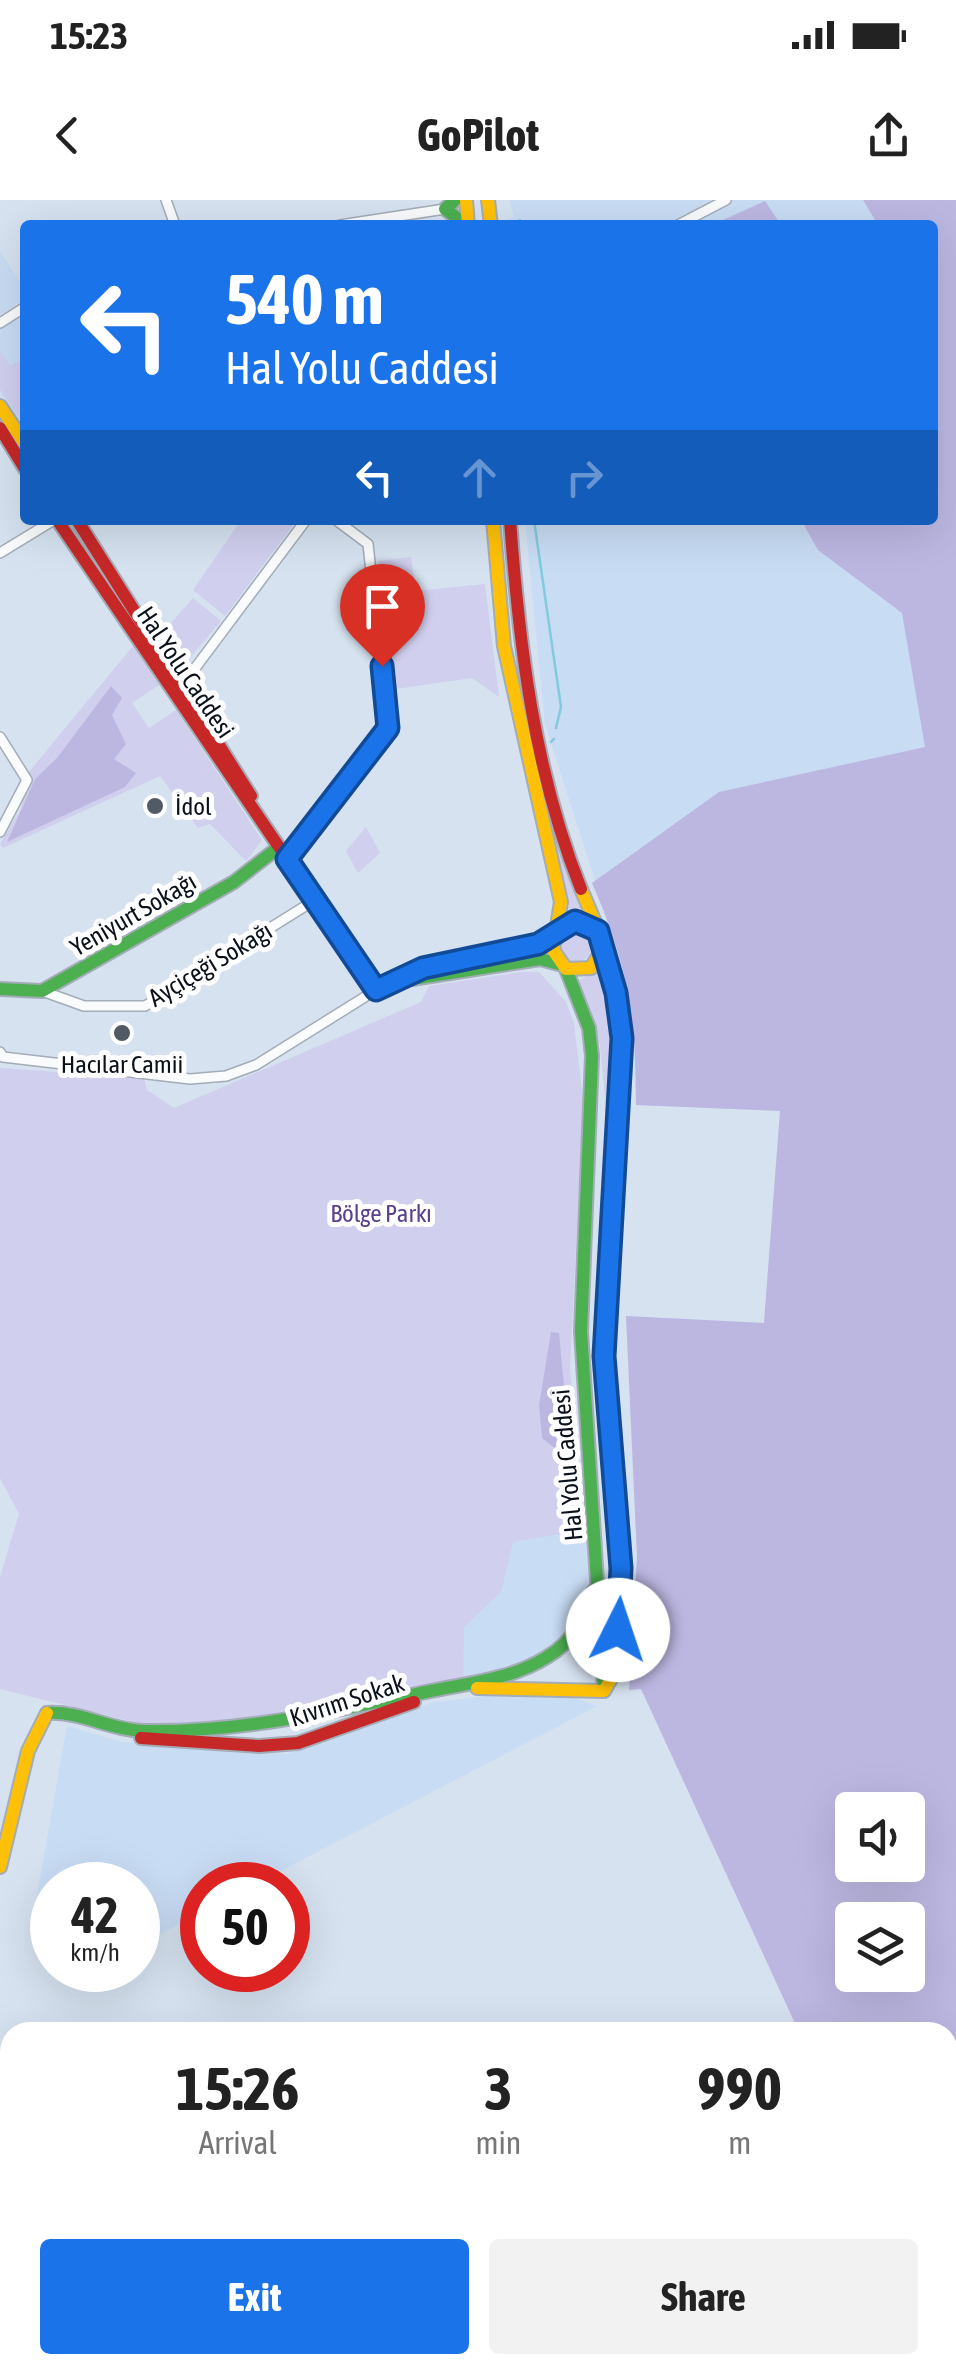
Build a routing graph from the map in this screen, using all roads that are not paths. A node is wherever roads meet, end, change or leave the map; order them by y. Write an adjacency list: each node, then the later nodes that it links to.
1 (726, 200): 4 (street)
2 (450, 204): 3 (street)
3 (366, 220)
4 (688, 220)
5 (0, 406): 7 (street)
6 (0, 428): 8 (street)
7 (20, 436)
8 (20, 461)
9 (34, 525): 17 (street)
10 (47, 525): 17 (street)
11 (59, 525): 22 (street, Hal Yolu Caddesi)
12 (80, 525): 19 (street, Hal Yolu Caddesi)
13 (302, 525): 19 (street)
14 (343, 525): 23 (street)
15 (493, 525): 26 (street)
16 (510, 525): 25 (street)
17 (14, 544): 18 (street)
18 (0, 553)
19 (181, 687): 22 (street, Hal Yolu Caddesi)
20 (0, 737): 21 (street)
21 (0, 832)
22 (279, 847): 23 (street, Hal Yolu Caddesi); 31 (street, Yeniyurt Sokağı)
23 (287, 859): 24 (street, Hal Yolu Caddesi)
24 (314, 900): 30 (street, Hal Yolu Caddesi); 31 (street, Ayçiçeği Sokağı)
25 (598, 931): 26 (street); 27 (street)
26 (557, 932): 28 (street); 30 (street)
27 (603, 947): 28 (street); 34 (street, Hal Yolu Caddesi)
28 (563, 967): 30 (street); 33 (street, Hal Yolu Caddesi)
29 (0, 990): 31 (street)
30 (376, 990): 32 (street)
31 (42, 991)
32 (0, 1052)
33 (598, 1580): 34 (street, Hal Yolu Caddesi); 35 (street)
34 (604, 1691): 35 (street, Kıvrım Sokak)
35 (47, 1713): 36 (street)
36 (0, 1867)

